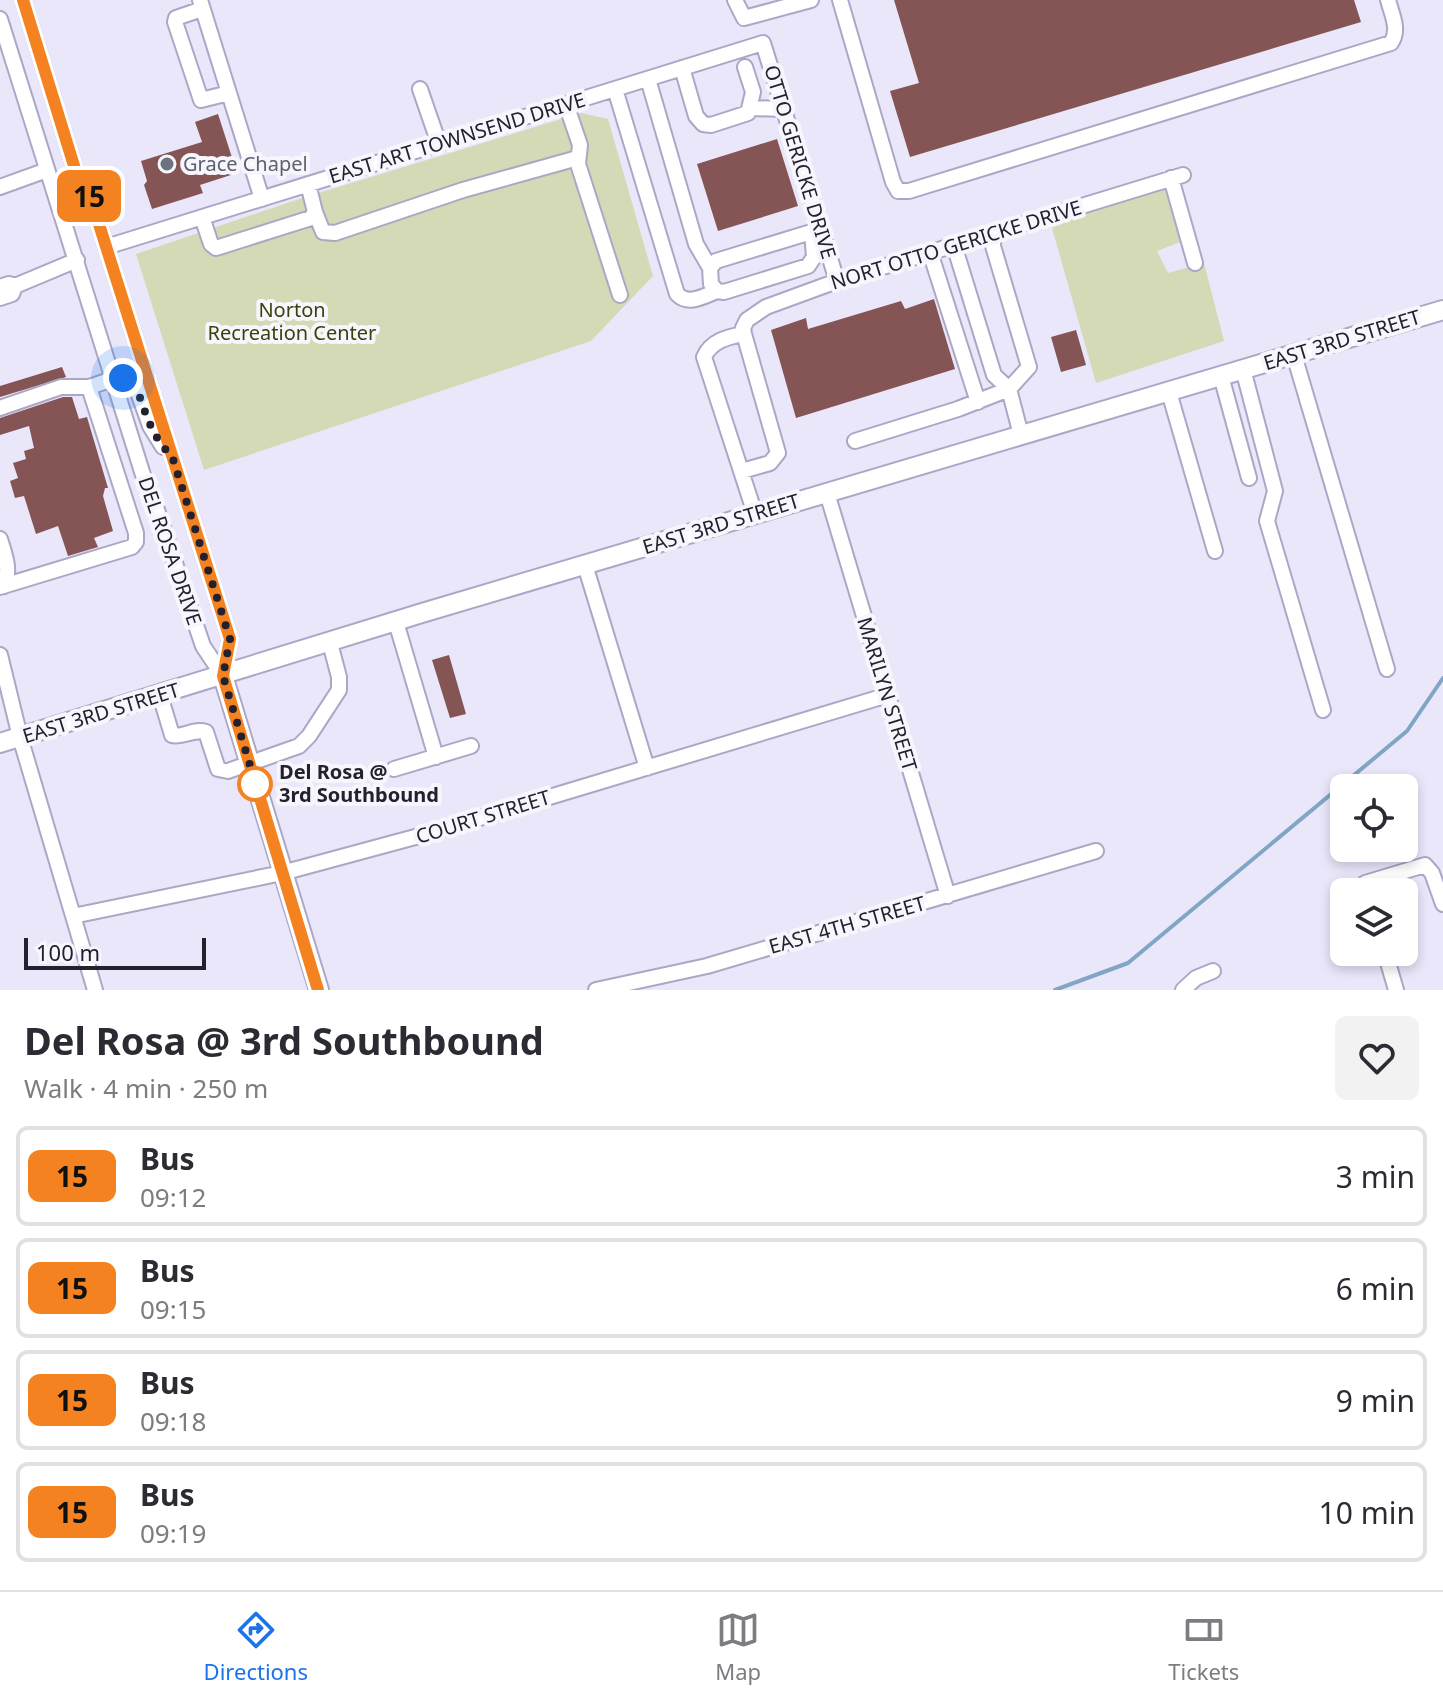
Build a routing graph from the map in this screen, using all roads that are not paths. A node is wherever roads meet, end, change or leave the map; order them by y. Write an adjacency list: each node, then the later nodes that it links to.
1 (23, 0): 29 (street, DEL ROSA DRIVE)
2 (735, 0): 3 (street)
3 (811, 0)
4 (840, 0): 5 (street)
5 (1388, 0)
6 (201, 4): 14 (street); 14 (street)
7 (0, 19): 20 (street, DEL ROSA DRIVE)
8 (763, 43): 10 (street, EAST ART TOWNSEND DRIVE); 17 (street, OTTO GERICKE DRIVE)
9 (745, 67): 16 (street)
10 (682, 68): 11 (street, EAST ART TOWNSEND DRIVE); 16 (street)
11 (648, 79): 13 (street, EAST ART TOWNSEND DRIVE); 33 (street)
12 (420, 89): 18 (street)
13 (615, 89): 15 (street, EAST ART TOWNSEND DRIVE); 36 (street)
14 (229, 93): 23 (street)
15 (566, 104): 18 (street, EAST ART TOWNSEND DRIVE); 19 (street)
16 (750, 108): 17 (street)
17 (783, 109): 26 (street, OTTO GERICKE DRIVE)
18 (439, 144): 21 (street, EAST ART TOWNSEND DRIVE)
19 (578, 164): 24 (street); 37 (street)
20 (47, 170): 22 (street); 31 (street, DEL ROSA DRIVE)
21 (308, 184): 23 (street, EAST ART TOWNSEND DRIVE); 24 (street)
22 (0, 187)
23 (262, 199): 25 (street, EAST ART TOWNSEND DRIVE)
24 (315, 212): 25 (street)
25 (202, 217): 29 (street, EAST ART TOWNSEND DRIVE)
26 (816, 230): 33 (street); 34 (street, OTTO GERICKE DRIVE); 36 (street)
27 (993, 233): 28 (street, NORT OTTO GERICKE DRIVE); 32 (street, NORT OTTO GERICKE DRIVE); 46 (street)
28 (954, 245): 30 (street, NORT OTTO GERICKE DRIVE); 46 (street)
29 (106, 247): 52 (street, DEL ROSA DRIVE)
30 (930, 252): 34 (street, NORT OTTO GERICKE DRIVE); 48 (street)
31 (77, 260): 35 (street); 44 (street, DEL ROSA DRIVE)
32 (1195, 263)
33 (710, 268): 36 (street)
34 (837, 281): 40 (street, NORT OTTO GERICKE DRIVE)
35 (8, 287): 38 (street)
36 (717, 291)
37 (620, 295)
38 (0, 298)
39 (1443, 310): 41 (main road, EAST 3RD STREET)
40 (744, 334): 53 (street); 53 (street, NORT OTTO GERICKE DRIVE)
41 (1294, 355): 42 (main road, EAST 3RD STREET); 64 (street)
42 (1243, 369): 43 (main road, EAST 3RD STREET); 68 (street)
43 (1221, 376): 47 (main road, EAST 3RD STREET); 54 (street)
44 (113, 380): 45 (street); 52 (street); 65 (street, DEL ROSA DRIVE)
45 (89, 387): 49 (street); 60 (street)
46 (1009, 389): 48 (street); 50 (street)
47 (1169, 392): 50 (main road, EAST 3RD STREET); 58 (street)
48 (978, 402): 51 (street)
49 (0, 408)
50 (1021, 435): 55 (main road, EAST 3RD STREET)
51 (855, 441)
52 (172, 456): 65 (street, DEL ROSA DRIVE)
53 (742, 471): 56 (street, NORT OTTO GERICKE DRIVE)
54 (1249, 478)
55 (827, 493): 56 (main road, EAST 3RD STREET); 67 (street, MARILYN STREET)
56 (755, 514): 59 (main road, EAST 3RD STREET)
57 (0, 539): 60 (street)
58 (1215, 551)
59 (585, 565): 61 (main road, EAST 3RD STREET); 74 (street)
60 (2, 587)
61 (396, 622): 62 (main road, EAST 3RD STREET); 72 (street)
62 (330, 643): 65 (main road, EAST 3RD STREET); 73 (street)
63 (0, 655): 69 (street)
64 (1387, 669)
65 (223, 676): 66 (main road, EAST 3RD STREET); 73 (main road)
66 (160, 695): 69 (main road, EAST 3RD STREET); 73 (street)
67 (888, 695): 74 (street, COURT STREET); 79 (street, MARILYN STREET)
68 (1323, 710)
69 (20, 737): 70 (main road, EAST 3RD STREET); 81 (street)
70 (0, 743)
71 (471, 746): 72 (street)
72 (436, 757): 75 (street)
73 (250, 764): 77 (main road)
74 (647, 768): 77 (street, COURT STREET)
75 (394, 769)
76 (1096, 851): 79 (street, EAST 4TH STREET)
77 (282, 873): 81 (street, COURT STREET); 85 (main road)
78 (1382, 878): 80 (street)
79 (948, 896): 86 (street, EAST 4TH STREET)
80 (1443, 904)
81 (73, 916): 84 (street)
82 (1389, 966): 88 (street)
83 (1213, 971): 87 (street)
84 (95, 990)
85 (319, 990)
86 (596, 990)
87 (1183, 990)
88 (1396, 990)

